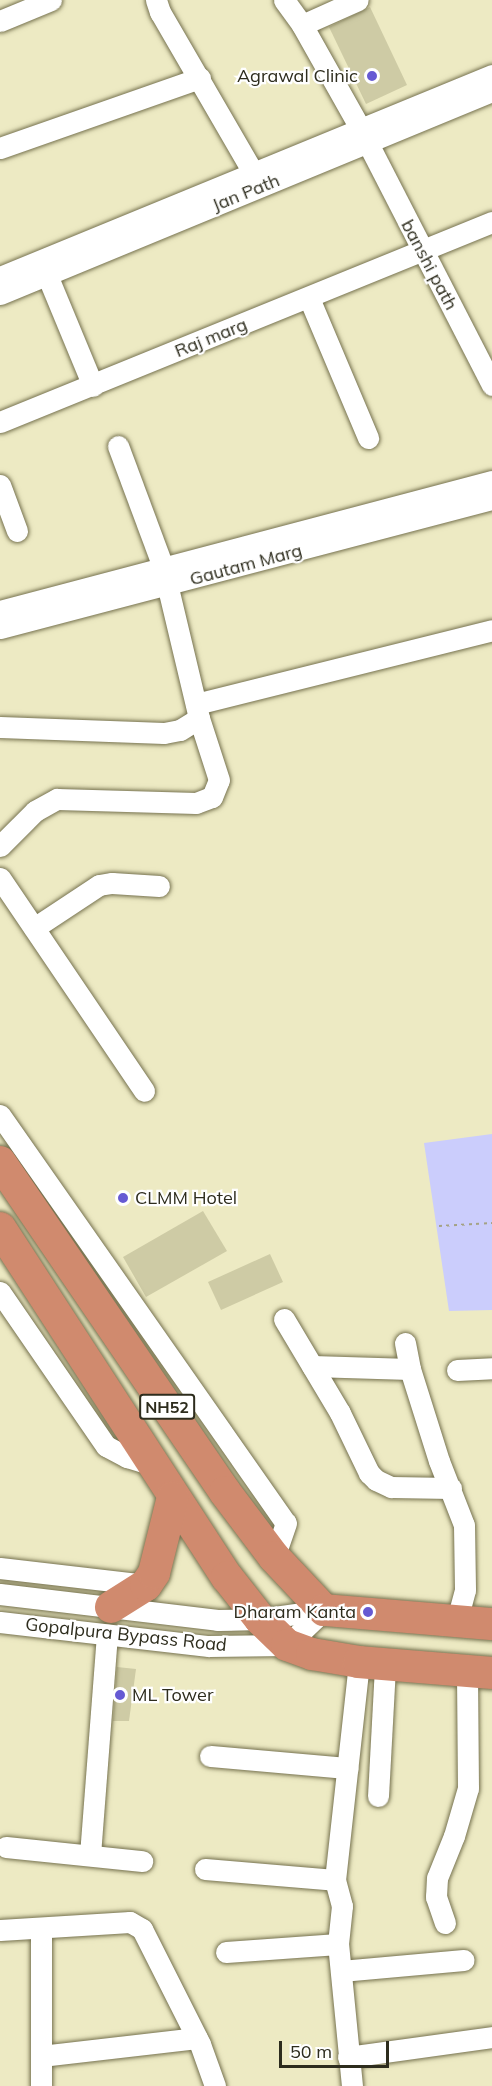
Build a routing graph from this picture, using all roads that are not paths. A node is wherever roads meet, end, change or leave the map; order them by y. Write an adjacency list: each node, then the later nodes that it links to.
1 (51, 0): 5 (street)
2 (156, 0): 8 (street)
3 (284, 0): 6 (street, banshi path)
4 (358, 0): 6 (street)
5 (0, 21)
6 (302, 24): 10 (street, banshi path)
7 (492, 75): 10 (street, Jan Path)
8 (200, 78): 11 (street); 12 (street)
9 (492, 91): 10 (street, Jan Path)
10 (363, 136): 12 (street, Jan Path); 14 (street, banshi path); 15 (street, Jan Path)
11 (0, 148)
12 (254, 174): 16 (street, Jan Path)
13 (492, 222): 14 (street, Raj marg)
14 (421, 251): 18 (street, Raj marg); 19 (street, banshi path)
15 (47, 275): 17 (street, Jan Path); 20 (street)
16 (0, 277)
17 (0, 294)
18 (309, 298): 20 (street, Raj marg); 22 (street)
19 (492, 385)
20 (93, 386): 21 (street, Raj marg)
21 (0, 423)
22 (368, 438)
23 (118, 446): 28 (street)
24 (492, 481): 28 (street)
25 (0, 485): 27 (street)
26 (492, 499): 28 (street, Gautam Marg)
27 (17, 531)
28 (165, 576): 29 (street); 30 (street, Gautam Marg); 32 (street)
29 (0, 611)
30 (0, 628)
31 (492, 630): 32 (street)
32 (198, 711): 33 (street); 34 (street)
33 (0, 727)
34 (0, 846)
35 (0, 878): 37 (street)
36 (159, 886): 37 (street)
37 (34, 928): 38 (street)
38 (144, 1091)
39 (0, 1115): 52 (street)
40 (0, 1162): 52 (highway, NH52)
41 (0, 1228): 49 (highway, NH52)
42 (0, 1292): 49 (street)
43 (284, 1319): 45 (street)
44 (405, 1343): 47 (street)
45 (312, 1366): 47 (street); 50 (street)
46 (492, 1368): 48 (street)
47 (410, 1369): 50 (street)
48 (457, 1370)
49 (153, 1465): 51 (highway, NH52)
50 (451, 1488): 60 (street)
51 (173, 1497): 54 (highway); 57 (highway, NH52)
52 (274, 1557): 56 (highway, NH52)
53 (0, 1568): 54 (street)
54 (146, 1585): 58 (highway)
55 (0, 1594): 58 (street, Gopalpura Bypass Road)
56 (324, 1610): 57 (street, Gopalpura Bypass Road); 60 (highway); 62 (street)
57 (260, 1619): 58 (street, Gopalpura Bypass Road); 62 (highway, NH52)
58 (109, 1621): 59 (street, Gopalpura Bypass Road); 62 (street, Gopalpura Bypass Road); 69 (street)
59 (0, 1622)
60 (456, 1623): 61 (highway)
61 (492, 1624)
62 (287, 1645): 63 (highway, NH52)
63 (372, 1663): 64 (highway, NH52); 66 (street); 67 (street)
64 (480, 1672): 73 (street)
65 (210, 1756): 66 (street)
66 (347, 1768): 72 (street)
67 (378, 1796)
68 (6, 1847): 69 (street)
69 (90, 1854): 70 (street)
70 (142, 1861)
71 (205, 1869): 72 (street)
72 (335, 1880): 76 (street)
73 (445, 1923)
74 (41, 1928): 75 (street); 81 (street); 82 (street)
75 (0, 1930)
76 (338, 1944): 77 (street); 79 (street)
77 (226, 1952)
78 (464, 1960): 79 (street)
79 (341, 1971): 83 (street)
80 (492, 2037): 83 (street)
81 (197, 2038): 82 (street); 85 (street)
82 (41, 2056): 84 (street)
83 (348, 2057): 86 (street)
84 (41, 2086)
85 (215, 2086)
86 (352, 2086)

